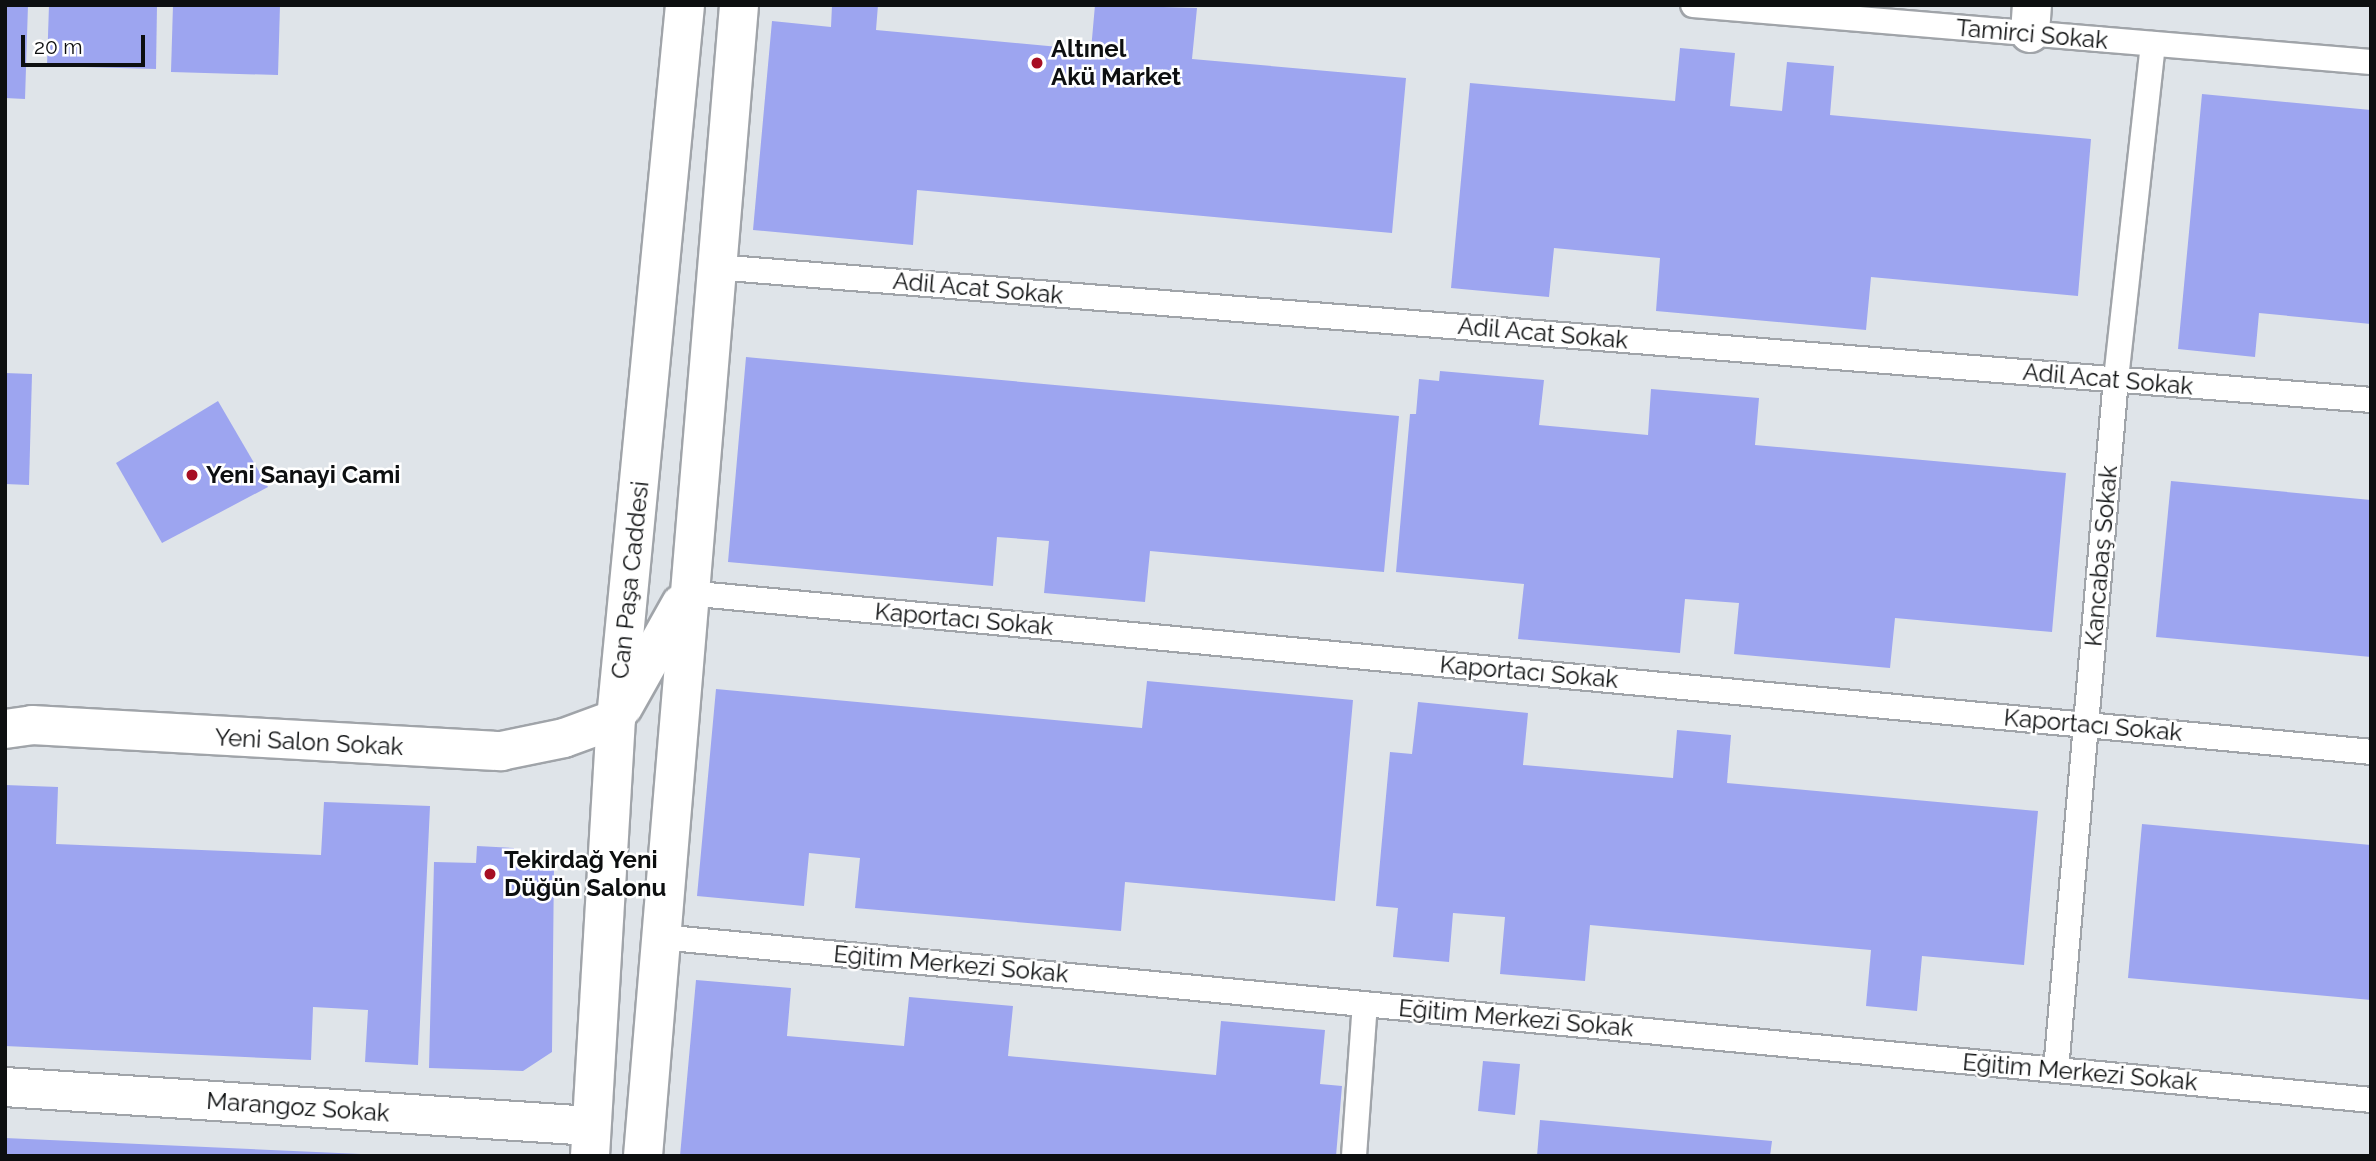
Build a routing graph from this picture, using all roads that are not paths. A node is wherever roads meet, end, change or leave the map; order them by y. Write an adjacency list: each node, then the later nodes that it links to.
1 (685, 5): 7 (street, Can Paşa Caddesi)
2 (739, 5): 8 (street)
3 (1693, 5): 4 (lane, Tamirci Sokak)
4 (2031, 19): 5 (lane, Tamirci Sokak)
5 (2152, 44): 6 (lane, Tamirci Sokak); 9 (lane, Kancabaş Sokak)
6 (2371, 62)
7 (662, 267): 8 (street); 11 (street, Can Paşa Caddesi)
8 (715, 267): 9 (lane, Adil Acat Sokak); 12 (street)
9 (2116, 379): 10 (lane, Adil Acat Sokak); 15 (lane, Kancabaş Sokak)
10 (2371, 400)
11 (628, 590): 12 (street); 14 (street, Can Paşa Caddesi)
12 (687, 593): 14 (street); 15 (lane, Kaportacı Sokak); 18 (street)
13 (14, 719): 14 (street, Yeni Salon Sokak)
14 (616, 719): 17 (street, Can Paşa Caddesi)
15 (2087, 725): 16 (lane, Kaportacı Sokak); 20 (lane, Kancabaş Sokak)
16 (2371, 752)
17 (606, 935): 18 (street); 23 (street, Can Paşa Caddesi)
18 (660, 937): 19 (lane, Eğitim Merkezi Sokak); 24 (street)
19 (1366, 1004): 20 (lane, Eğitim Merkezi Sokak); 25 (lane)
20 (2056, 1070): 22 (lane, Eğitim Merkezi Sokak)
21 (5, 1087): 23 (street, Marangoz Sokak)
22 (2371, 1100)
23 (591, 1141)
24 (642, 1156)
25 (1354, 1156)

